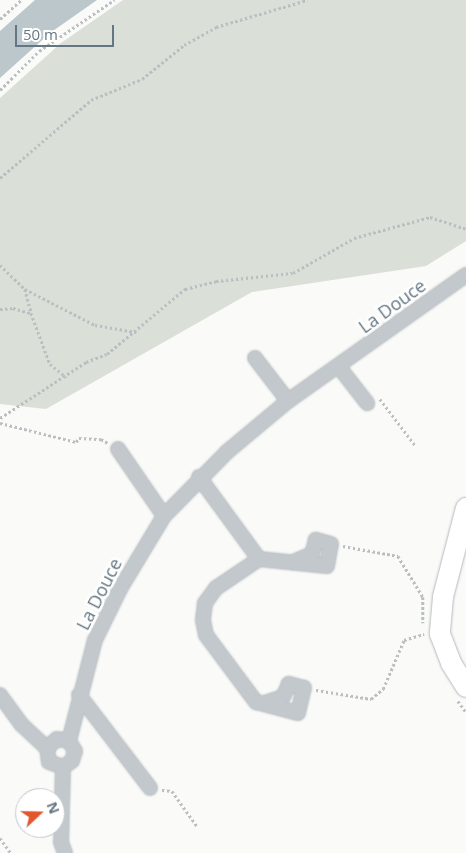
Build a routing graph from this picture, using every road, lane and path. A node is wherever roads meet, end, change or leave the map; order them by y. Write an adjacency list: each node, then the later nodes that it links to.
1 (21, 0): 4 (path)
2 (114, 0): 5 (path)
3 (307, 0): 6 (path)
4 (0, 19)
5 (0, 90)
6 (0, 178)
7 (466, 229): 13 (path)
8 (0, 265): 10 (path)
9 (466, 275): 15 (street, La Douce)
10 (25, 289): 12 (path); 13 (path)
11 (0, 309): 12 (path)
12 (31, 312): 16 (path)
13 (136, 332): 16 (path)
14 (255, 358): 17 (street)
15 (339, 367): 17 (street, La Douce); 18 (street)
16 (66, 377): 19 (path)
17 (288, 401): 23 (street, La Douce)
18 (367, 403): 21 (path)
19 (0, 418)
20 (0, 424): 22 (path)
21 (415, 446)
22 (118, 449): 25 (street)
23 (199, 477): 25 (street, La Douce); 27 (street)
24 (466, 508): 31 (street)
25 (164, 516): 34 (street, La Douce)
26 (331, 544): 28 (street); 28 (street); 29 (path)
27 (260, 559): 28 (street); 35 (street)
28 (293, 562)
29 (423, 597)
30 (424, 634): 32 (path)
31 (466, 687)
32 (304, 688): 35 (street); 35 (street)
33 (0, 695): 37 (street)
34 (79, 695): 36 (street, La Douce); 39 (street)
35 (265, 703)
36 (69, 741): 37 (street); 38 (street)
37 (47, 748): 38 (street)
38 (63, 767): 43 (street)
39 (150, 788): 40 (path)
40 (197, 826)
41 (0, 838): 42 (path)
42 (11, 853)
43 (65, 853)

